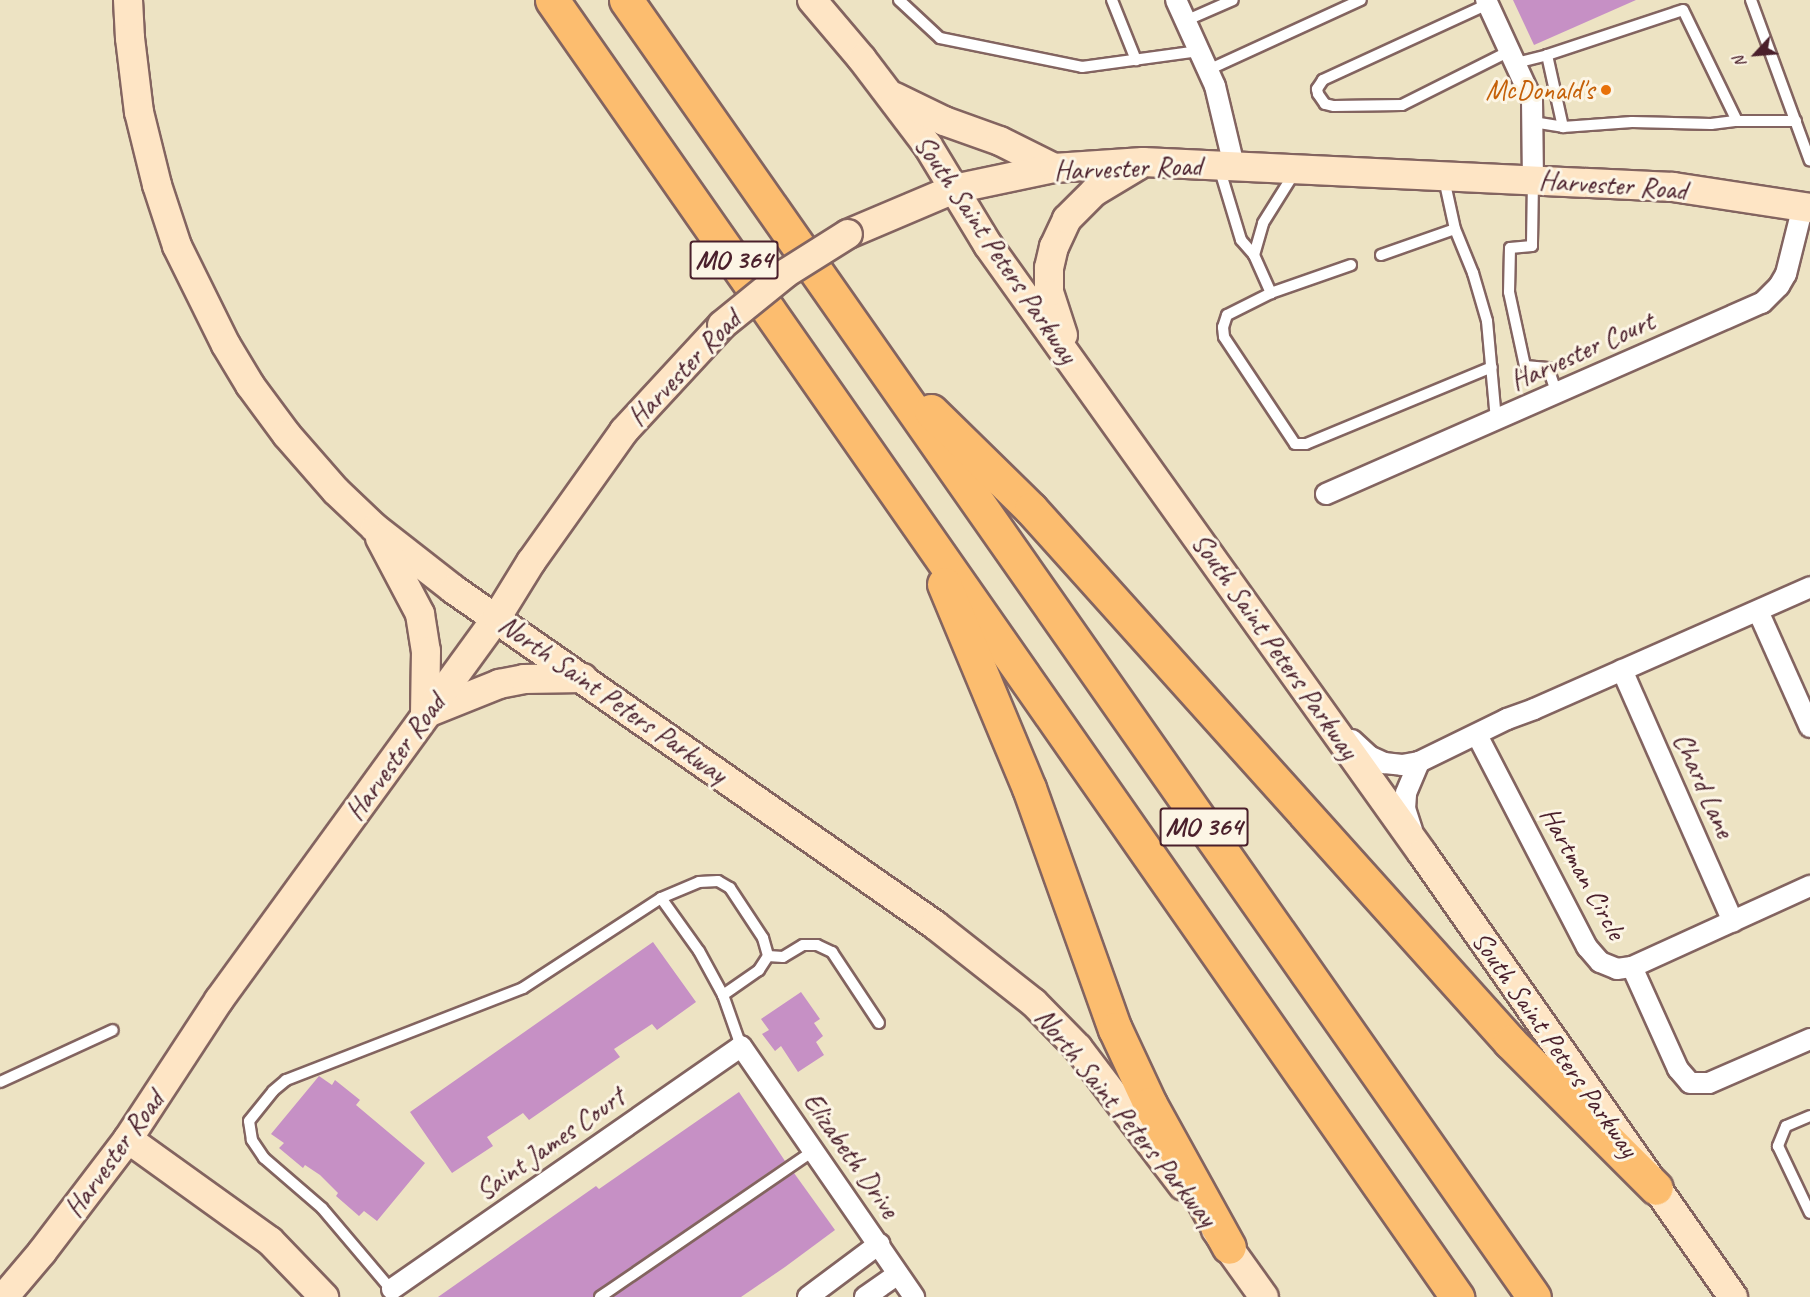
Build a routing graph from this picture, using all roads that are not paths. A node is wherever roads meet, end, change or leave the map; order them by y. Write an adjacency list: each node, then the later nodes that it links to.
1 (128, 0): 44 (main road, North Saint Peters Parkway)
2 (552, 0): 43 (highway, MO 364)
3 (626, 0): 37 (highway, MO 364)
4 (812, 0): 18 (main road, South Saint Peters Parkway)
5 (899, 0): 16 (lane)
6 (1112, 0): 16 (lane)
7 (1176, 0): 12 (street)
8 (1233, 0): 12 (lane)
9 (1362, 0): 17 (lane)
10 (1751, 0): 20 (lane)
11 (1487, 2): 15 (street); 15 (lane)
12 (1185, 21): 13 (street)
13 (1199, 51): 16 (lane); 17 (street)
14 (1547, 55): 15 (lane); 19 (lane); 22 (lane)
15 (1513, 57): 21 (street)
16 (1136, 60)
17 (1208, 69): 25 (street)
18 (889, 94): 26 (main road); 30 (main road, South Saint Peters Parkway)
19 (1737, 121): 20 (lane); 22 (lane)
20 (1796, 121): 23 (lane)
21 (1533, 122): 22 (lane); 29 (street)
22 (1563, 127)
23 (1810, 161)
24 (1143, 162): 25 (main road, Harvester Road); 26 (main road, Harvester Road); 38 (main road)
25 (1226, 166): 27 (main road, Harvester Road); 33 (lane)
26 (1054, 168): 30 (main road, Harvester Road)
27 (1296, 170): 28 (main road, Harvester Road); 33 (lane)
28 (1443, 176): 29 (main road, Harvester Road); 32 (lane)
29 (1533, 180): 31 (main road, Harvester Road); 40 (lane)
30 (954, 189): 38 (main road, South Saint Peters Parkway); 47 (main road, Harvester Road, bridge)
31 (1807, 207): 40 (street, Harvester Court)
32 (1455, 229): 34 (lane); 39 (lane)
33 (1254, 255): 36 (lane)
34 (1381, 255)
35 (1351, 265): 36 (lane)
36 (1271, 293): 39 (lane)
37 (875, 357): 70 (highway); 84 (highway, MO 364)
38 (1070, 359): 51 (main road, South Saint Peters Parkway)
39 (1492, 367): 41 (lane)
40 (1557, 394): 41 (street, Harvester Court)
41 (1496, 420): 42 (street, Harvester Court)
42 (1326, 494)
43 (915, 519): 73 (highway); 83 (highway, MO 364)
44 (375, 528): 47 (main road, North Saint Peters Parkway); 50 (main road)
45 (1810, 587): 46 (street)
46 (1758, 611): 48 (street); 52 (street)
47 (497, 617): 49 (main road, North Saint Peters Parkway); 50 (main road, Harvester Road)
48 (1622, 670): 53 (street); 58 (street, Chard Lane)
49 (583, 678): 50 (main road); 73 (main road, North Saint Peters Parkway)
50 (425, 714): 68 (main road, Harvester Road)
51 (1330, 724): 54 (street); 55 (main road, South Saint Peters Parkway)
52 (1810, 727)
53 (1477, 735): 54 (street); 60 (street, Hartman Circle)
54 (1419, 762): 55 (street)
55 (1422, 853): 70 (main road, South Saint Peters Parkway)
56 (1810, 886): 58 (street, Hartman Circle)
57 (661, 898): 59 (lane); 61 (lane); 75 (lane)
58 (1733, 922): 60 (street, Hartman Circle)
59 (768, 956): 61 (lane); 62 (lane)
60 (1632, 967): 64 (street)
61 (723, 995): 65 (lane)
62 (879, 1023)
63 (113, 1030): 66 (lane)
64 (1810, 1039)
65 (741, 1046): 69 (street, Elizabeth Drive); 75 (street, Saint James Court)
66 (0, 1082)
67 (1810, 1116): 71 (lane)
68 (128, 1139): 76 (main road, Harvester Road); 77 (main road)
69 (813, 1151): 72 (street, Elizabeth Drive); 78 (lane)
70 (1656, 1188): 85 (main road, South Saint Peters Parkway)
71 (1810, 1213)
72 (879, 1244): 74 (street, Elizabeth Drive); 79 (street)
73 (1229, 1247): 82 (main road, North Saint Peters Parkway)
74 (898, 1274): 80 (street); 81 (street, Elizabeth Drive)
75 (394, 1293)
76 (4, 1297)
77 (324, 1297)
78 (600, 1297)
79 (808, 1297)
80 (865, 1297)
81 (914, 1297)
82 (1264, 1297)
83 (1457, 1297)
84 (1534, 1297)
85 (1733, 1297)

